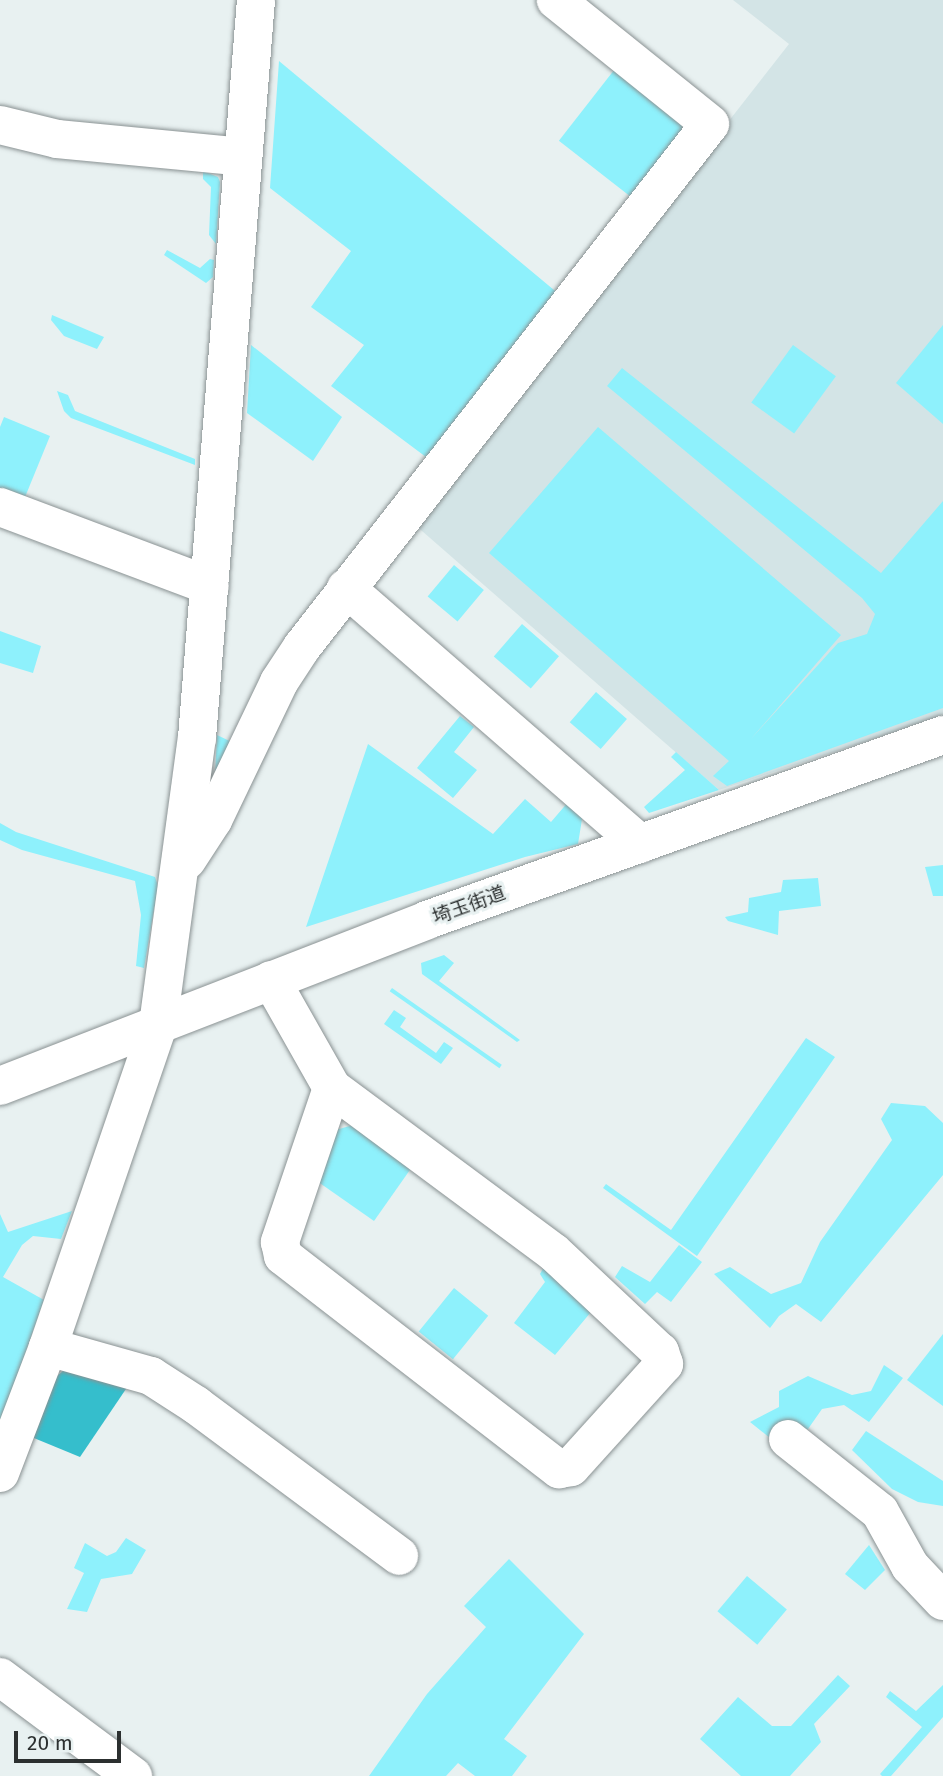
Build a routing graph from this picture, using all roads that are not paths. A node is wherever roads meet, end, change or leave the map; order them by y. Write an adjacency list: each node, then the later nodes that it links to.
1 (256, 0): 4 (street)
2 (556, 0): 7 (street)
3 (0, 125): 4 (street)
4 (243, 156): 6 (street)
5 (0, 508): 6 (street)
6 (210, 586): 10 (street)
7 (346, 588): 9 (street); 10 (street)
8 (943, 735): 9 (street, 埼玉街道)
9 (640, 844): 11 (street, 埼玉街道)
10 (180, 870): 12 (street)
11 (271, 980): 12 (street, 埼玉街道); 14 (street)
12 (158, 1025): 13 (street, 埼玉街道); 15 (street)
13 (0, 1086)
14 (332, 1088): 14 (street)
15 (48, 1347): 17 (street); 18 (street)
16 (788, 1439): 19 (street)
17 (0, 1474)
18 (399, 1556)
19 (943, 1601)
20 (0, 1676): 21 (street)
21 (133, 1776)

